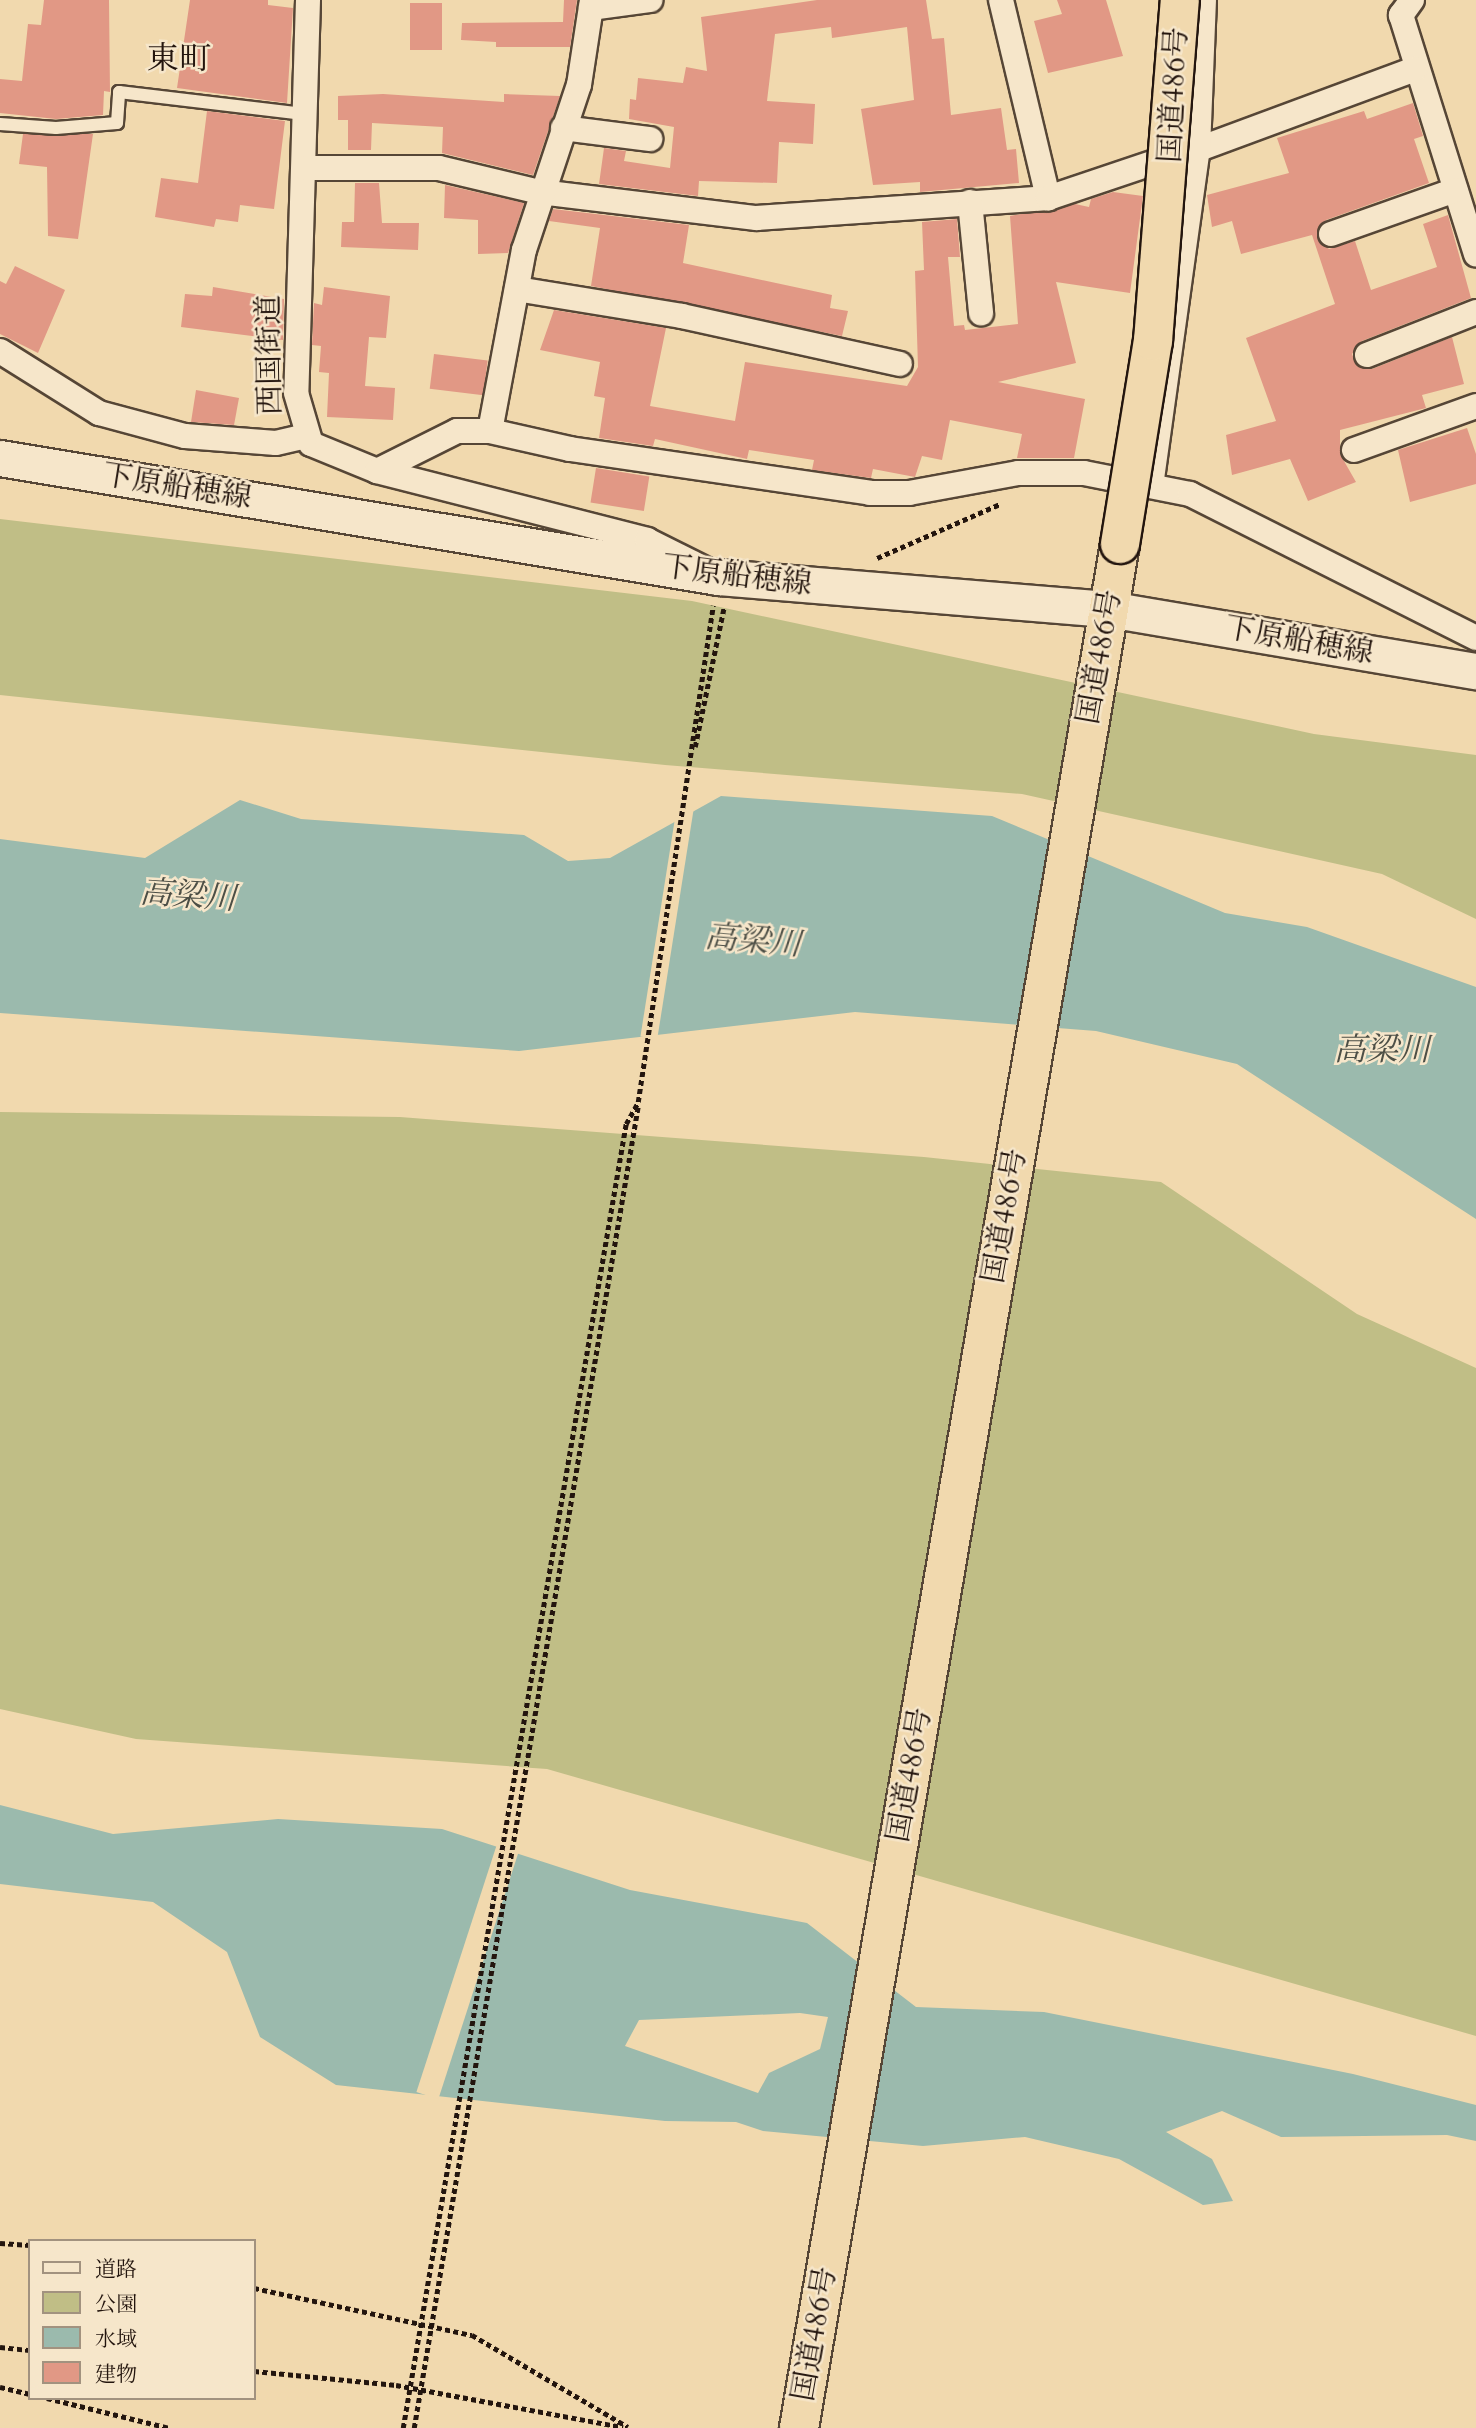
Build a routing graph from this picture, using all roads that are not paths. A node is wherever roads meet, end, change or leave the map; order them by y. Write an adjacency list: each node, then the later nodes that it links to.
1 (308, 0): 9 (street, 西国街道)
2 (650, 0): 7 (street)
3 (1001, 0): 18 (street)
4 (1180, 0): 36 (highway, 国道486号, bridge)
5 (1203, 0): 13 (street)
6 (1412, 0): 8 (street)
7 (592, 4): 11 (street)
8 (1415, 69): 13 (street); 16 (street)
9 (304, 114): 10 (lane); 15 (street, 西国街道)
10 (0, 124)
11 (563, 128): 12 (street); 17 (street)
12 (650, 139)
13 (1193, 151): 34 (street)
14 (1152, 163): 18 (street)
15 (305, 168): 17 (street); 30 (street, 西国街道)
16 (1455, 190): 20 (street); 21 (street)
17 (540, 192): 19 (street); 22 (street)
18 (1048, 198): 19 (street)
19 (970, 202): 24 (street)
20 (1331, 234)
21 (1476, 255)
22 (517, 289): 27 (street); 29 (street)
23 (1476, 312): 26 (street)
24 (981, 313)
25 (0, 351): 30 (street)
26 (1367, 355)
27 (900, 364)
28 (1476, 406): 31 (street)
29 (490, 432): 33 (street); 34 (street)
30 (306, 436): 33 (street, 西国街道)
31 (1354, 450)
32 (0, 458): 35 (main road, 下原船穂線)
33 (377, 471): 35 (street, 西国街道)
34 (1152, 486): 37 (street)
35 (719, 594): 36 (main road, 下原船穂線)
36 (1108, 609): 38 (main road, 下原船穂線); 39 (highway, 国道486号)
37 (1476, 638)
38 (1476, 671)
39 (799, 2428)

